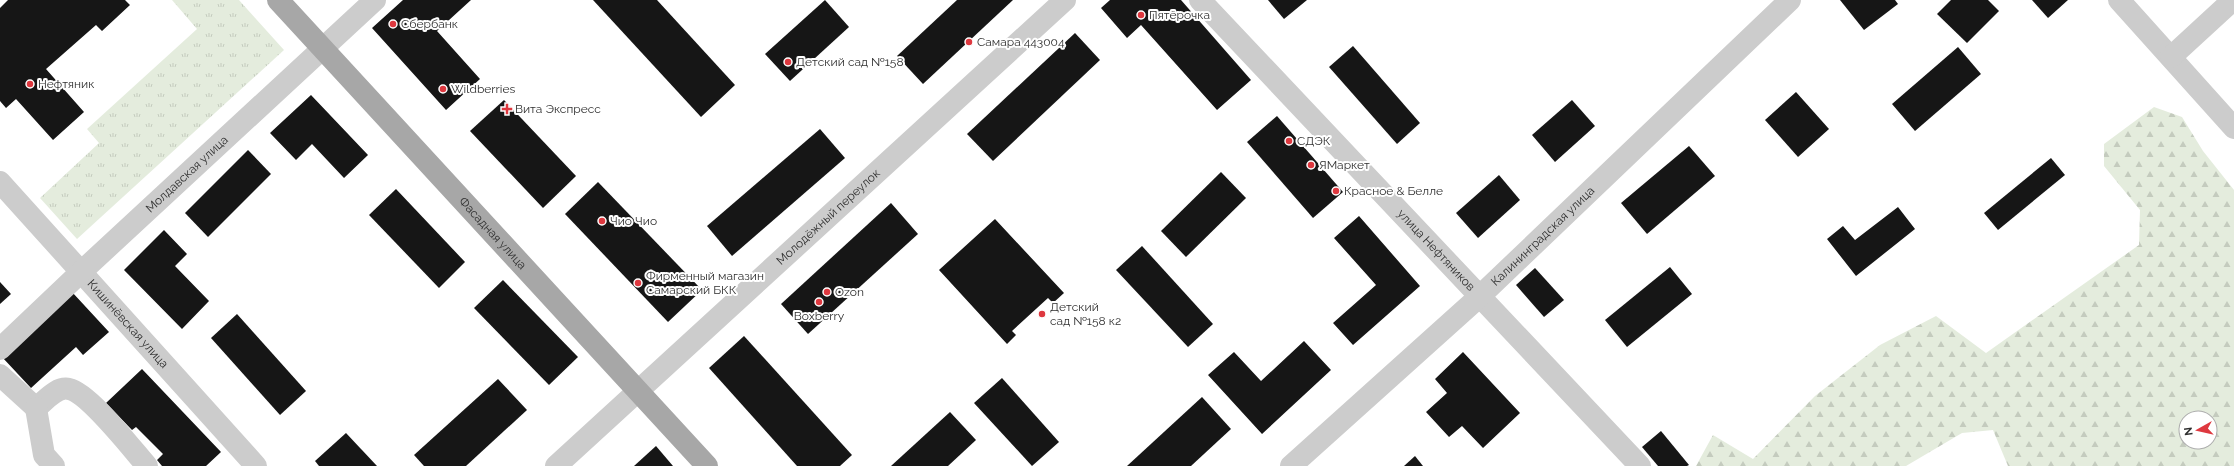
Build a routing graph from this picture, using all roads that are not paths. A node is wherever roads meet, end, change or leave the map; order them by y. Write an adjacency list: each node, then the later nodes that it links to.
1 (278, 0): 8 (main road, Фасадная улица)
2 (375, 0): 8 (street, Молдавская улица)
3 (1065, 0): 16 (street, Молодёжный переулок)
4 (1790, 0): 13 (street, Калининградская улица)
5 (2119, 0): 9 (street)
6 (2233, 0): 9 (street)
7 (1208, 3): 13 (street, улица Нефтяников)
8 (323, 49): 12 (street, Молдавская улица); 16 (main road, Фасадная улица)
9 (2171, 57): 10 (street)
10 (2234, 128)
11 (0, 182): 12 (street, Кишинёвская улица)
12 (81, 272): 14 (street, Молдавская улица); 20 (street, Кишинёвская улица)
13 (1479, 297): 23 (street, Калининградская улица); 24 (street, улица Нефтяников)
14 (0, 349)
15 (0, 376): 17 (street)
16 (639, 392): 21 (street, Молодёжный переулок); 22 (main road, Фасадная улица)
17 (36, 408): 18 (street); 19 (street)
18 (43, 462)
19 (147, 466)
20 (256, 466)
21 (556, 466)
22 (707, 466)
23 (1291, 466)
24 (1640, 466)

